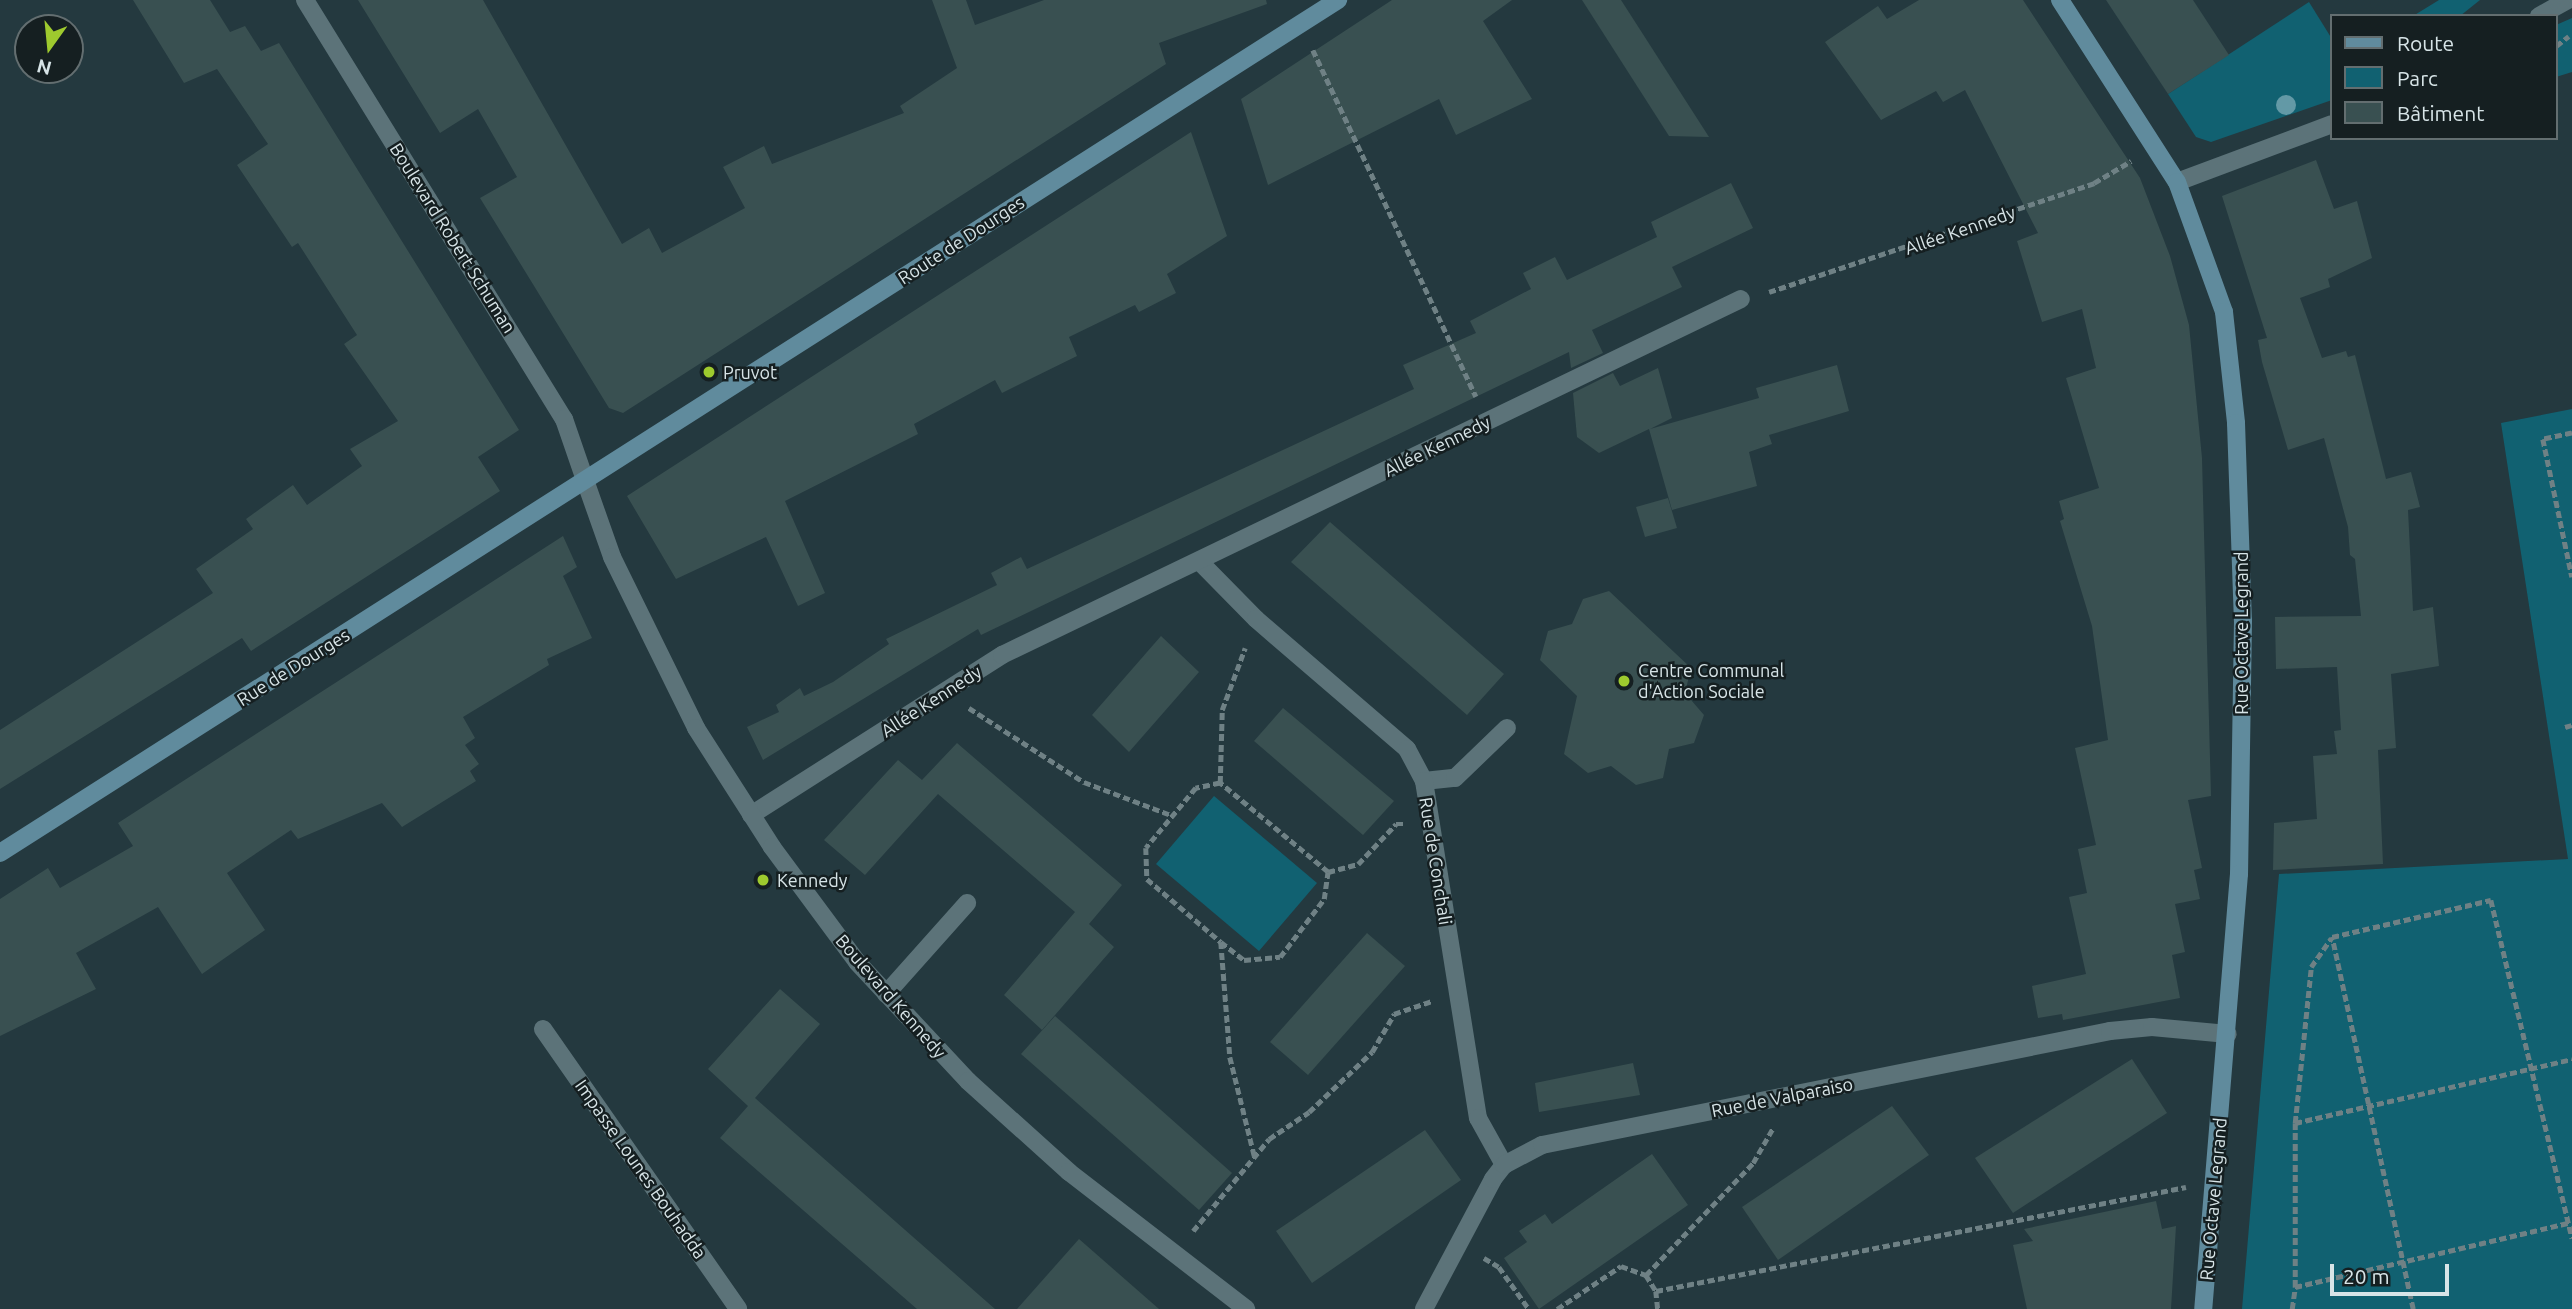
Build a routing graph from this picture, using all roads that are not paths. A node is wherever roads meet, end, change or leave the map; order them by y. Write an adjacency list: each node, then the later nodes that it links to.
1 (305, 0): 9 (street, Boulevard Robert Schuman)
2 (1338, 0): 9 (main road, Route de Dourges)
3 (2060, 0): 7 (main road, Rue Octave Legrand)
4 (2568, 0): 5 (street)
5 (2543, 14)
6 (2330, 125): 7 (street)
7 (2178, 182): 18 (main road, Rue Octave Legrand)
8 (1741, 299): 10 (street, Allée Kennedy)
9 (586, 483): 13 (street, Boulevard Kennedy); 14 (main road, Rue de Dourges)
10 (1199, 561): 12 (street, Rue de Conchali); 13 (street, Allée Kennedy)
11 (1507, 728): 12 (street)
12 (1424, 781): 19 (street, Rue de Conchali)
13 (751, 815): 16 (street, Boulevard Kennedy)
14 (0, 852)
15 (967, 903): 16 (street)
16 (886, 994): 21 (street, Boulevard Kennedy)
17 (543, 1029): 20 (street, Impasse Lounes Bouhadda)
18 (2228, 1034): 19 (street, Rue de Valparaiso); 23 (main road, Rue Octave Legrand)
19 (1504, 1165): 22 (street)
20 (738, 1309)
21 (1246, 1309)
22 (1424, 1309)
23 (2203, 1309)

